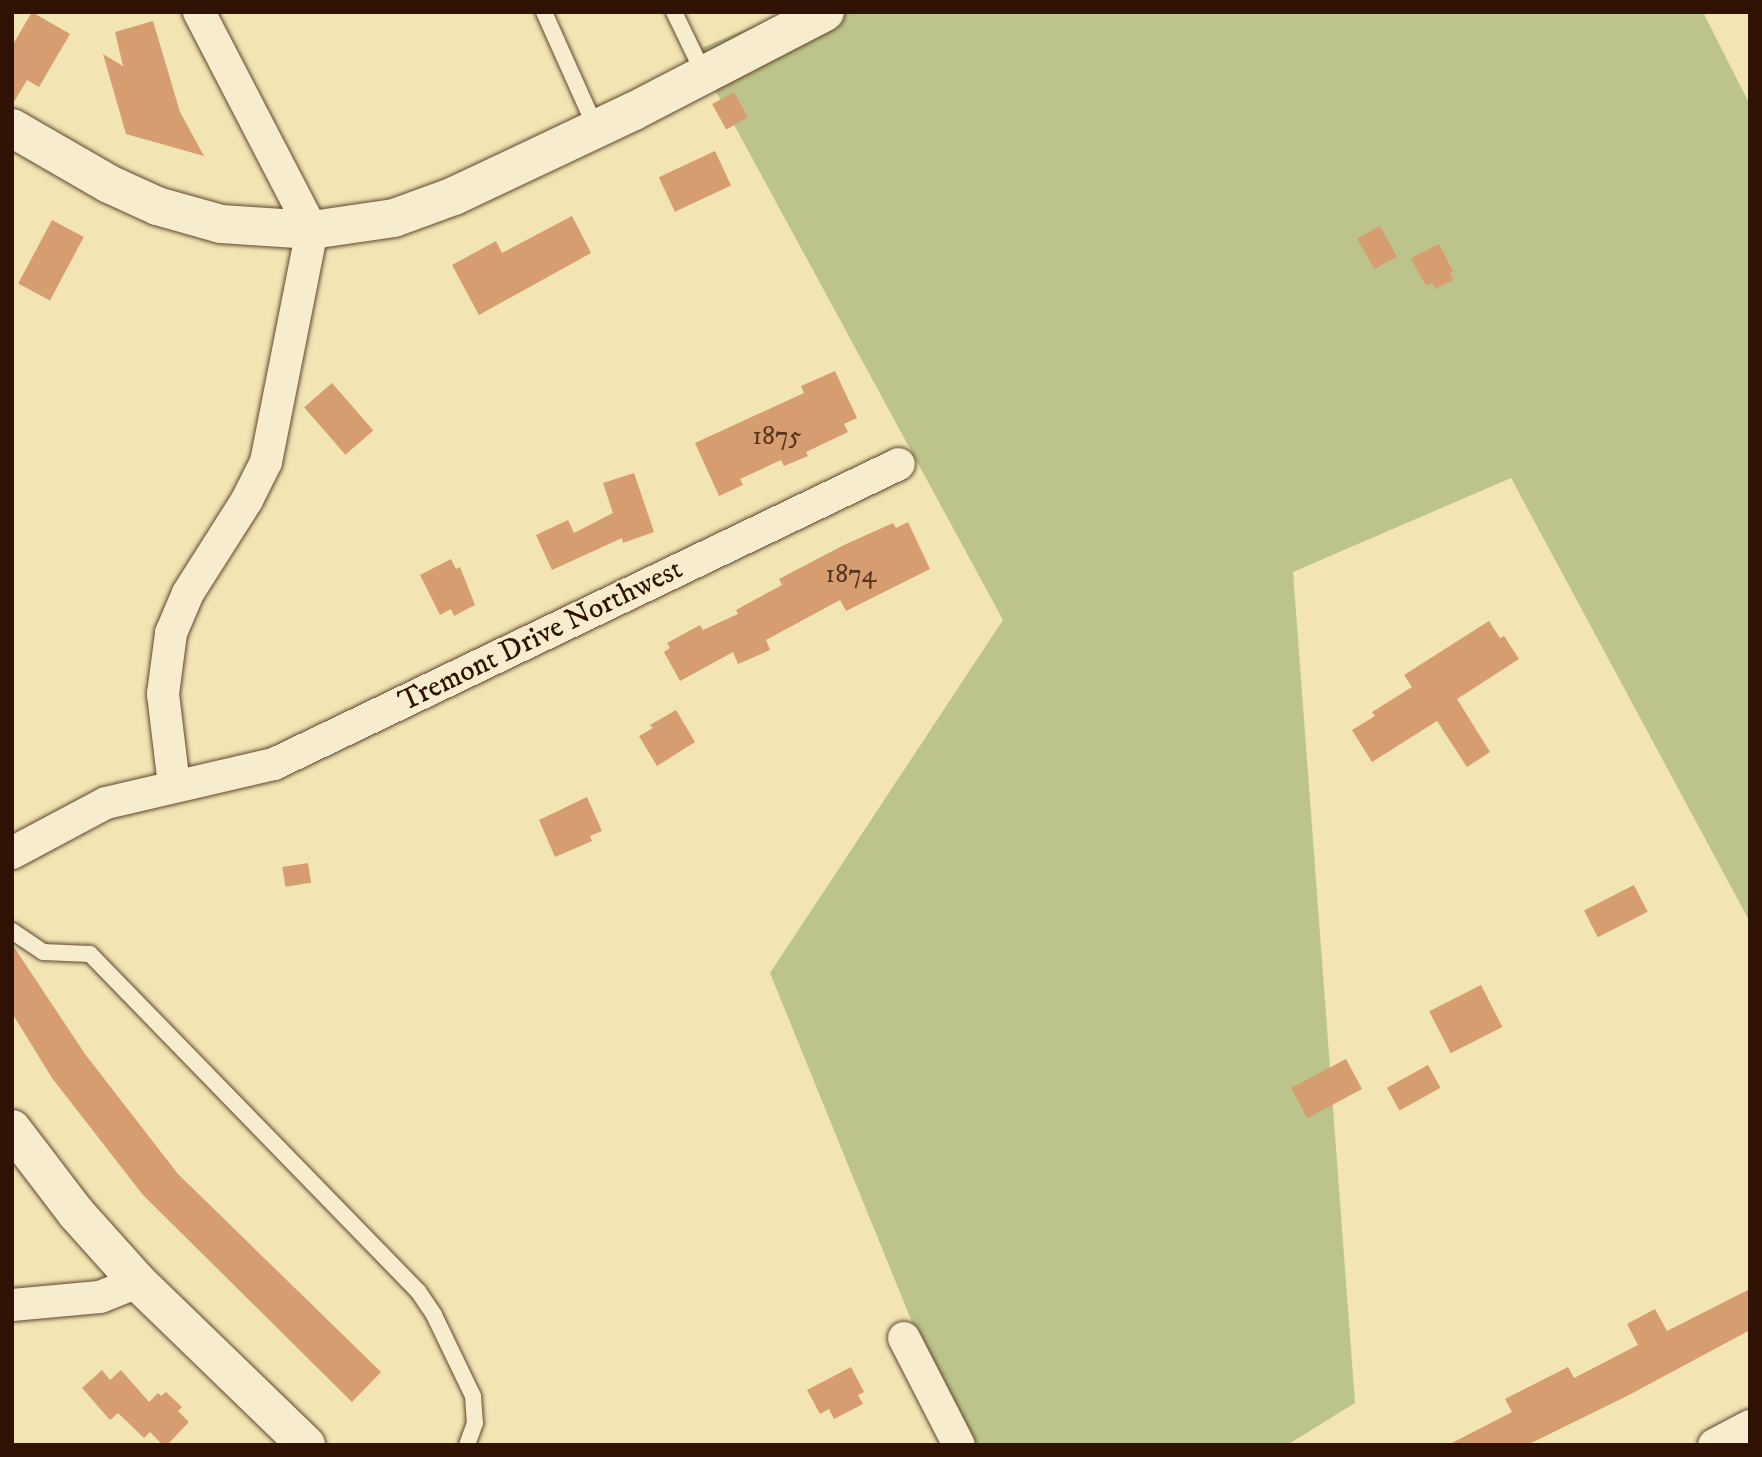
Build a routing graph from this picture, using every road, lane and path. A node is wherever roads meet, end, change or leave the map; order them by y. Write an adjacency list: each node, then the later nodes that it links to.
1 (199, 12): 8 (street)
2 (544, 12): 7 (lane)
3 (674, 12): 5 (lane)
4 (825, 12): 5 (main road)
5 (704, 74): 7 (main road)
6 (12, 128): 8 (main road)
7 (597, 129): 8 (main road)
8 (312, 230): 10 (street)
9 (899, 464): 10 (street, Tremont Drive Northwest)
10 (174, 785): 11 (street, Tremont Drive Northwest)
11 (12, 853)
12 (12, 931): 19 (lane)
13 (12, 1129): 14 (main road)
14 (138, 1282): 15 (street); 18 (main road)
15 (12, 1305)
16 (904, 1338): 20 (street)
17 (1750, 1426): 21 (street)
18 (306, 1445)
19 (467, 1445)
20 (959, 1445)
21 (1714, 1445)

